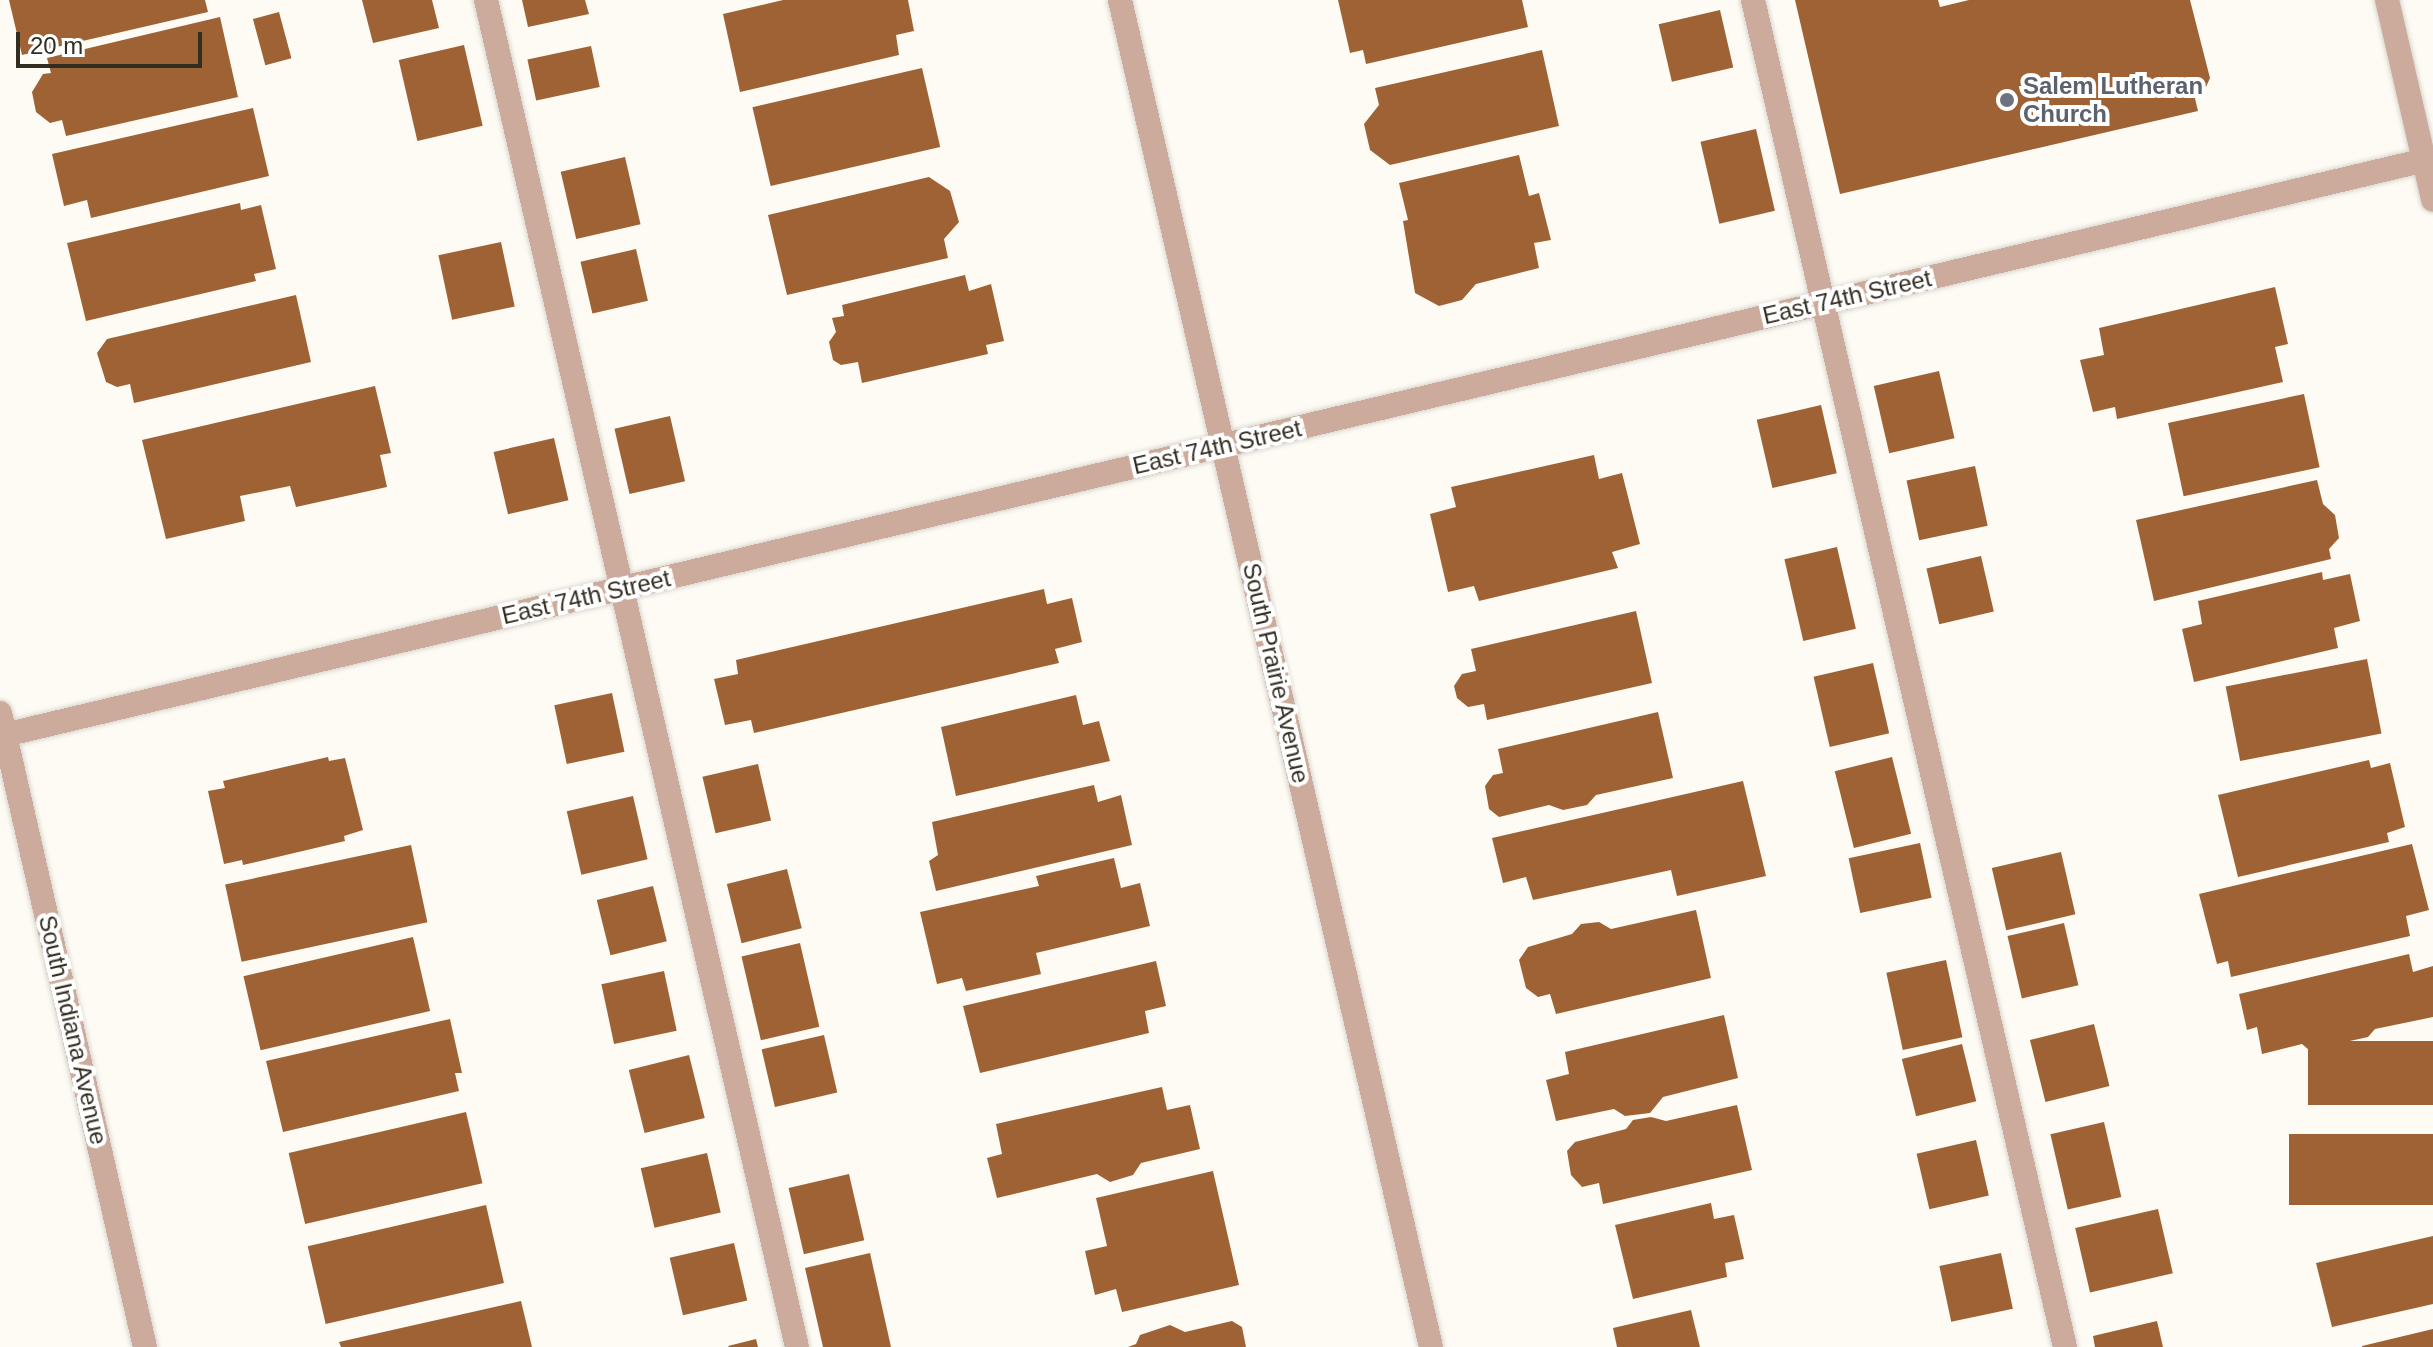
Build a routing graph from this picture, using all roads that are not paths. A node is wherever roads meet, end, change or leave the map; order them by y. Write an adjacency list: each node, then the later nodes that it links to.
1 (486, 0): 9 (street)
2 (1120, 0): 8 (street, South Prairie Avenue)
3 (1753, 0): 7 (street)
4 (2387, 0): 5 (street)
5 (2428, 159): 6 (street); 7 (street, East 74th Street)
6 (2433, 200)
7 (1823, 303): 8 (street, East 74th Street); 14 (street)
8 (1223, 445): 9 (street, East 74th Street); 13 (street, South Prairie Avenue)
9 (624, 588): 10 (street, East 74th Street); 12 (street)
10 (2, 728): 11 (street, South Indiana Avenue)
11 (145, 1347)
12 (797, 1347)
13 (1431, 1347)
14 (2065, 1347)

